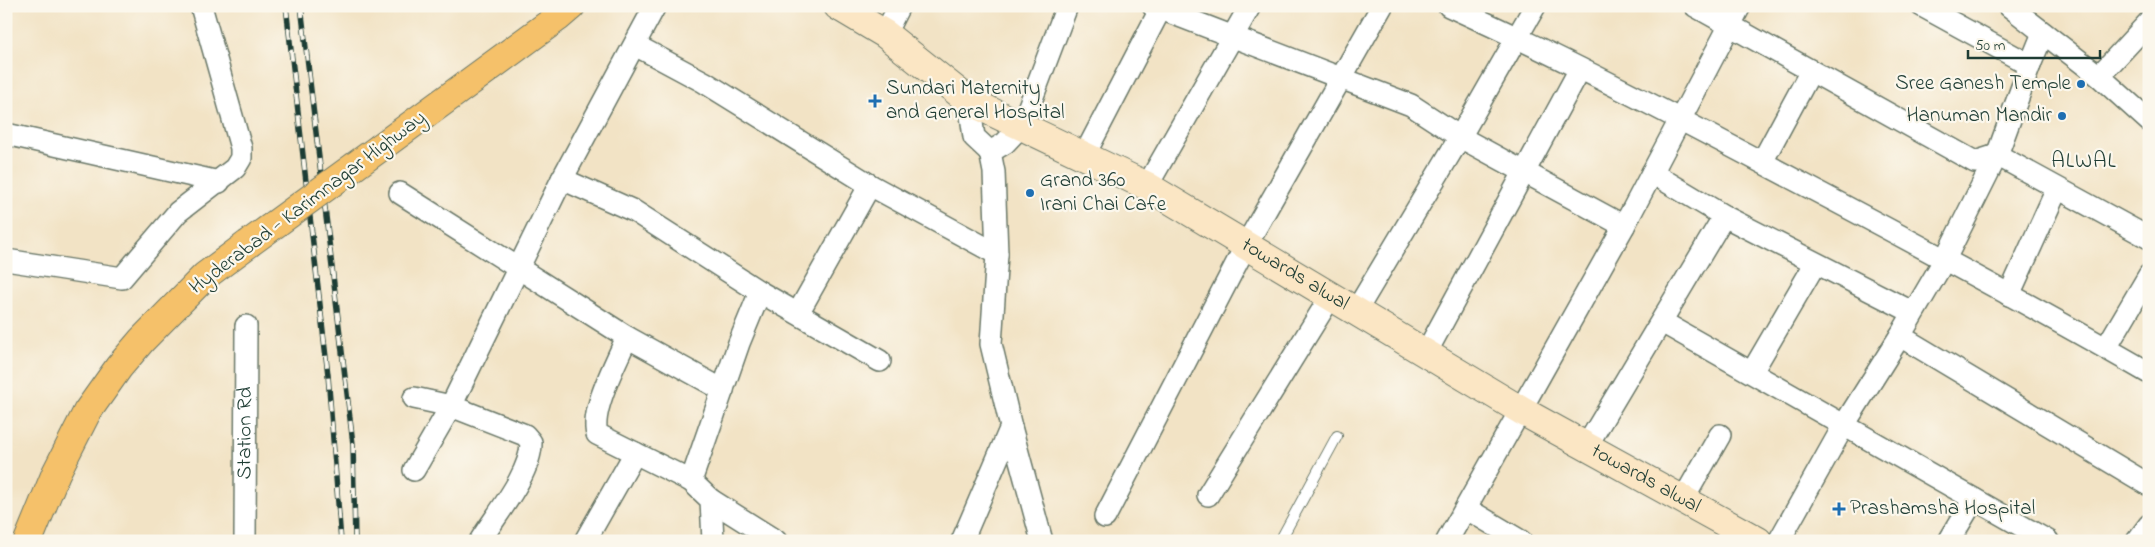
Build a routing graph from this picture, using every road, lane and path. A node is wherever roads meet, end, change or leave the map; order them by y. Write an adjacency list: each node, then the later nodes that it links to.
1 (201, 6): 41 (street)
2 (571, 6): 92 (main road, Hyderabad - Karimnagar Highway, bridge)
3 (655, 6): 22 (street)
4 (838, 6): 19 (main road, towards alwal)
5 (899, 6): 19 (street)
6 (1067, 6): 31 (street)
7 (1250, 6): 20 (street)
8 (1382, 6): 27 (street)
9 (1450, 6): 21 (street)
10 (1534, 6): 21 (street)
11 (1695, 6): 17 (street)
12 (1740, 6): 17 (street)
13 (1922, 6): 23 (street)
14 (2010, 6): 18 (street)
15 (1159, 7): 20 (street); 36 (street)
16 (2149, 22): 26 (street)
17 (1730, 26): 25 (street); 29 (street)
18 (2043, 33): 23 (street); 26 (street)
19 (885, 34): 28 (main road, towards alwal)
20 (1234, 37): 27 (street); 43 (street)
21 (1517, 37): 24 (street); 33 (street)
22 (635, 45): 40 (street); 42 (street)
23 (2030, 65): 35 (street)
24 (1580, 69): 29 (street); 38 (street)
25 (1811, 71): 35 (street); 37 (street)
26 (2099, 76): 30 (street)
27 (1342, 79): 33 (street); 49 (street)
28 (969, 101): 31 (main road, towards alwal); 34 (street)
29 (1681, 120): 37 (street); 39 (street)
30 (2149, 121)
31 (1022, 125): 34 (street); 36 (main road, towards alwal)
32 (6, 134): 41 (street)
33 (1460, 137): 38 (street); 59 (street)
34 (990, 152): 50 (street)
35 (1997, 155): 44 (street); 51 (street)
36 (1084, 156): 43 (main road, towards alwal)
37 (1762, 162): 51 (street)
38 (1525, 172): 47 (street); 67 (street)
39 (1652, 173): 46 (street); 47 (street)
40 (562, 179): 54 (street); 56 (street)
41 (220, 182): 53 (street)
42 (870, 185): 50 (street); 61 (street)
43 (1148, 186): 49 (main road, towards alwal)
44 (2057, 189): 48 (street); 57 (street)
45 (400, 192): 54 (street)
46 (1724, 216): 52 (street); 62 (street)
47 (1624, 226): 74 (street)
48 (2149, 238)
49 (1246, 245): 58 (main road, towards alwal); 89 (street)
50 (997, 254): 76 (street)
51 (1945, 259): 57 (street); 60 (street)
52 (1815, 264): 60 (street); 69 (street)
53 (7, 266)
54 (518, 269): 65 (street); 73 (street)
55 (2149, 275): 66 (street)
56 (760, 292): 61 (street); 71 (street)
57 (2009, 294): 66 (street)
58 (1331, 296): 59 (main road, towards alwal); 84 (street)
59 (1356, 311): 67 (main road, towards alwal)
60 (1912, 312): 64 (street)
61 (798, 313): 68 (street)
62 (1662, 322): 69 (street); 79 (street)
63 (246, 326): 93 (street, Station Rd)
64 (1900, 336): 75 (street); 83 (street)
65 (627, 337): 71 (street); 80 (street)
66 (2106, 348): 70 (street)
67 (1426, 354): 74 (main road, towards alwal)
68 (880, 361)
69 (1752, 372): 75 (street)
70 (2149, 373)
71 (723, 390): 82 (street)
72 (414, 398): 73 (street)
73 (451, 406): 81 (street); 94 (street)
74 (1522, 411): 79 (main road, towards alwal); 88 (street)
75 (1844, 425): 86 (street); 103 (street)
76 (1011, 428): 97 (street); 98 (street)
77 (1720, 435): 85 (street)
78 (1337, 436): 99 (lane)
79 (1586, 447): 85 (main road, towards alwal)
80 (635, 453): 82 (street); 95 (street)
81 (414, 470)
82 (691, 481): 87 (street)
83 (2149, 485)
84 (1208, 495)
85 (1684, 498): 102 (main road, towards alwal)
86 (1974, 499): 104 (street); 105 (street)
87 (710, 500): 91 (street); 96 (street)
88 (1467, 509): 100 (street); 101 (street)
89 (1105, 517)
90 (2149, 525): 106 (street)
91 (766, 538)
92 (28, 541)
93 (245, 541)
94 (480, 541)
95 (584, 541)
96 (713, 541)
97 (962, 541)
98 (1042, 541)
99 (1280, 541)
100 (1447, 541)
101 (1521, 541)
102 (1758, 541)
103 (1779, 541)
104 (1949, 541)
105 (2048, 541)
106 (2137, 541)

